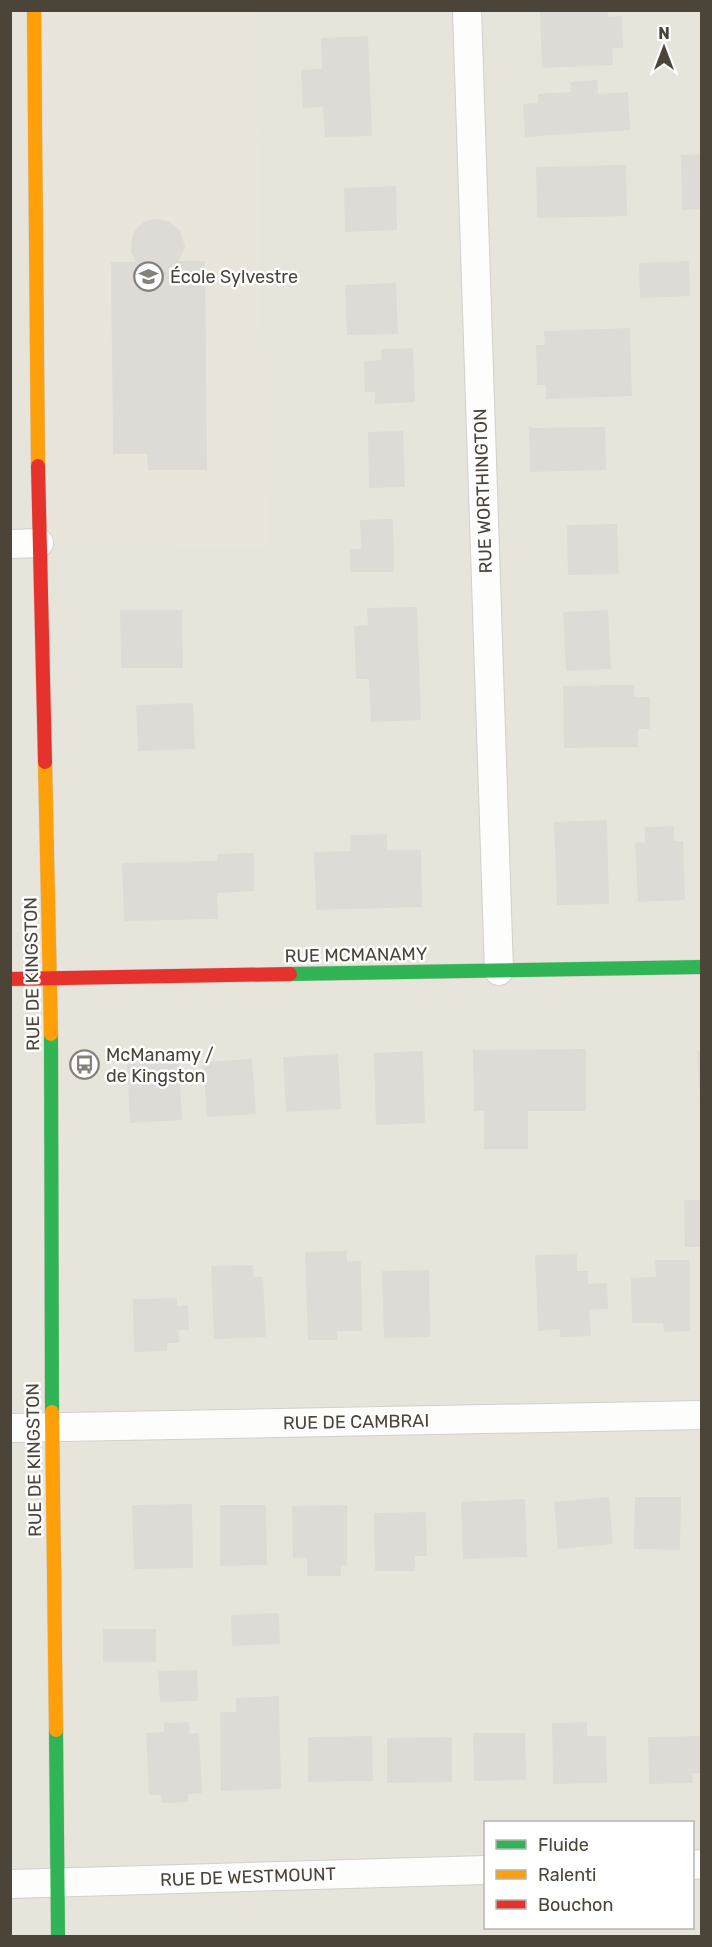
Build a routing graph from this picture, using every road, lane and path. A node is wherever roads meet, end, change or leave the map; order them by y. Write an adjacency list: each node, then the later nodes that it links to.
1 (34, 10): 3 (street, RUE DE KINGSTON)
2 (467, 10): 6 (street, RUE WORTHINGTON)
3 (39, 543): 4 (street); 7 (street, RUE DE KINGSTON)
4 (10, 544)
5 (702, 967): 6 (street, RUE MCMANAMY)
6 (499, 971): 7 (street, RUE MCMANAMY)
7 (51, 979): 8 (street, RUE MCMANAMY); 11 (street, RUE DE KINGSTON)
8 (10, 980)
9 (702, 1415): 11 (street, RUE DE CAMBRAI)
10 (10, 1428): 11 (street, RUE DE CAMBRAI)
11 (52, 1428): 13 (street, RUE DE KINGSTON)
12 (484, 1870): 13 (street, RUE DE WESTMOUNT)
13 (58, 1882): 14 (street, RUE DE WESTMOUNT); 15 (street, RUE DE KINGSTON)
14 (10, 1884)
15 (58, 1936)

